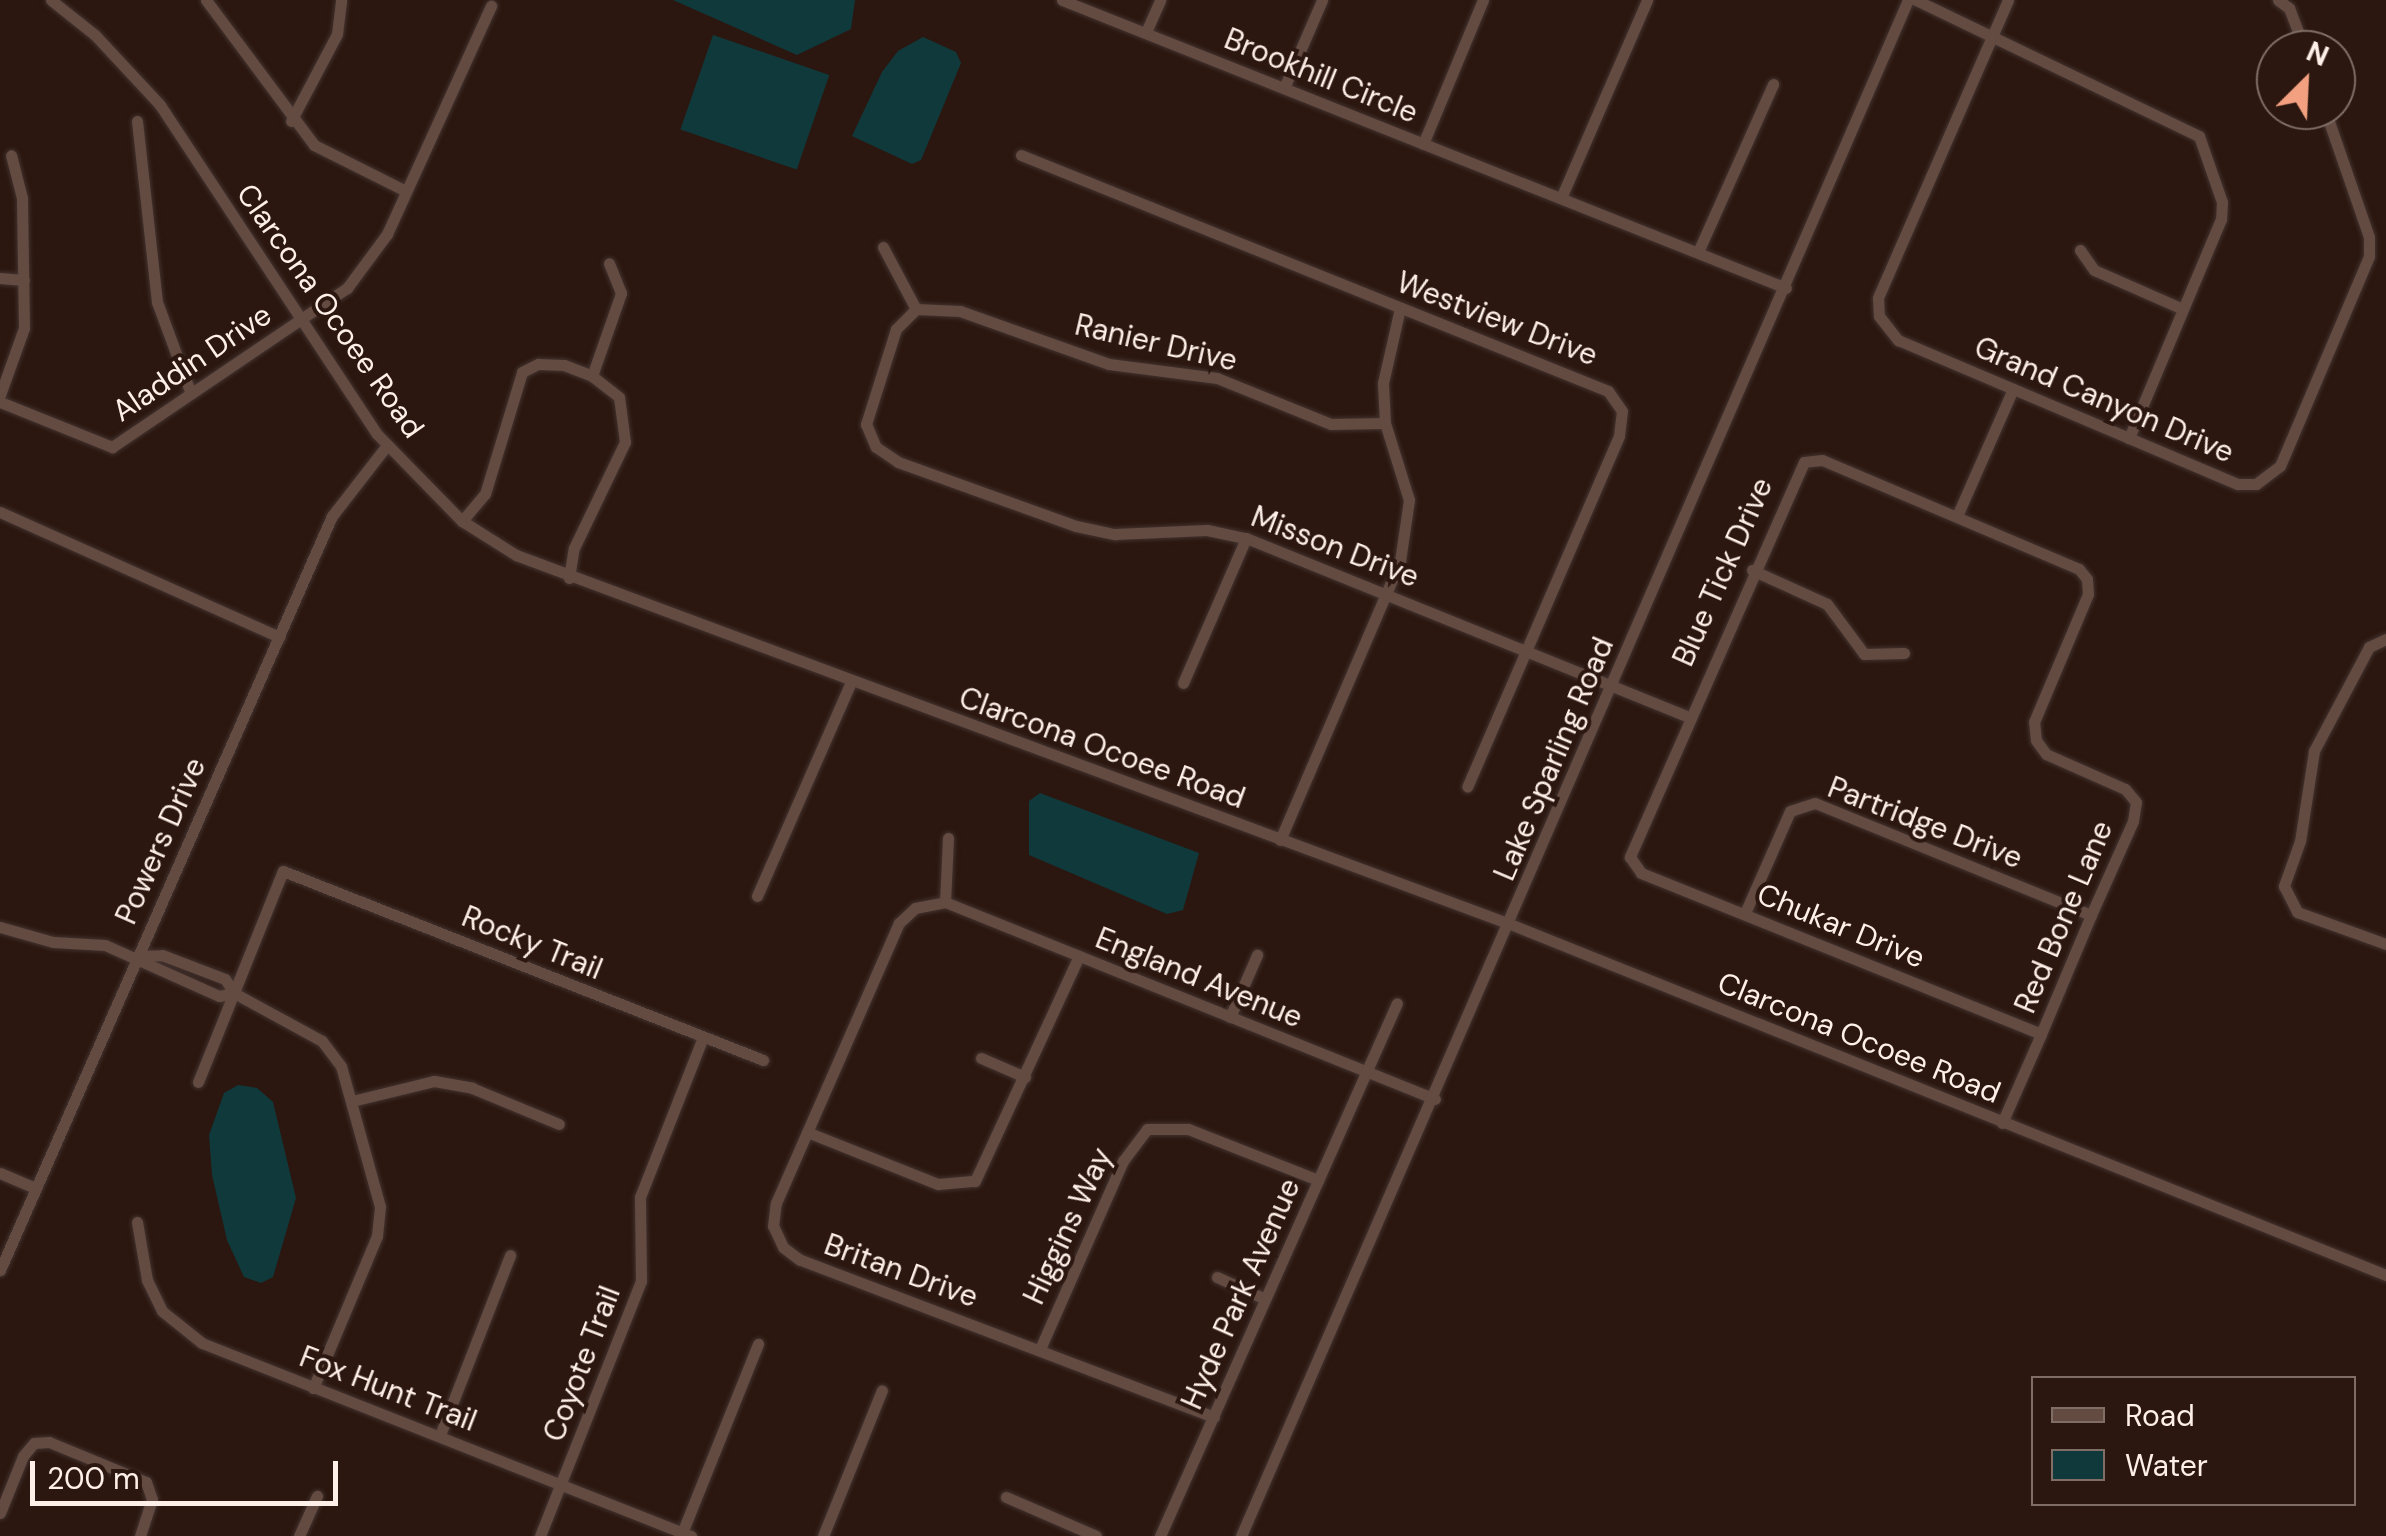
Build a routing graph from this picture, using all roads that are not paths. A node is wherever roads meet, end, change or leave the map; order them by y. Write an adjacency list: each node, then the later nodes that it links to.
1 (50, 0): 37 (street, Clarcona Ocoee Road)
2 (206, 0): 20 (street)
3 (341, 0): 20 (street)
4 (1062, 0): 15 (street, Brookhill Circle)
5 (1160, 0): 15 (street)
6 (1322, 0): 18 (street)
7 (1483, 0): 22 (street)
8 (1647, 0): 26 (street)
9 (1908, 0): 33 (street, Lake Sparling Road)
10 (1916, 0): 16 (street)
11 (2008, 0): 16 (street, Grand Canyon Drive)
12 (2278, 0): 14 (street)
13 (491, 6): 25 (street, Aladdin Drive)
14 (2297, 30)
15 (1146, 32): 18 (street, Brookhill Circle)
16 (1993, 35): 36 (street); 39 (street, Grand Canyon Drive)
17 (1773, 84): 29 (street)
18 (1284, 88): 22 (street, Brookhill Circle)
19 (137, 121): 40 (street)
20 (291, 121): 25 (street)
21 (2332, 130): 43 (street, Grand Canyon Drive)
22 (1423, 144): 26 (street, Brookhill Circle)
23 (1021, 154): 35 (street, Westview Drive)
24 (11, 155): 32 (street)
25 (406, 191): 37 (street, Aladdin Drive)
26 (1562, 198): 29 (street, Brookhill Circle)
27 (882, 247): 34 (street)
28 (2080, 250): 36 (street)
29 (1698, 252): 33 (street, Brookhill Circle)
30 (609, 263): 38 (street)
31 (0, 278): 32 (street)
32 (24, 280): 41 (street)
33 (1786, 288): 58 (street, Lake Sparling Road)
34 (916, 308): 42 (street, Ranier Drive); 48 (street, Misson Drive)
35 (1400, 308): 42 (street); 54 (street, Westview Drive)
36 (2184, 308): 43 (street)
37 (301, 320): 40 (street, Aladdin Drive); 44 (street, Clarcona Ocoee Road)
38 (592, 376): 47 (street); 50 (street)
39 (2013, 388): 43 (street, Grand Canyon Drive); 46 (street)
40 (190, 391): 41 (street, Aladdin Drive)
41 (0, 398)
42 (1385, 423): 51 (street)
43 (2129, 438)
44 (387, 445): 47 (street, Clarcona Ocoee Road); 52 (street, Powers Drive)
45 (0, 512): 52 (street)
46 (1957, 516): 49 (street, Blue Tick Drive); 67 (street, Red Bone Lane)
47 (462, 521): 50 (street, Clarcona Ocoee Road)
48 (1246, 538): 51 (street, Misson Drive); 57 (street)
49 (1752, 570): 55 (street); 59 (street, Blue Tick Drive)
50 (570, 578): 56 (street, Clarcona Ocoee Road)
51 (1388, 593): 54 (street, Misson Drive); 62 (street)
52 (279, 637): 72 (street, Powers Drive)
53 (2386, 639): 70 (street)
54 (1527, 649): 58 (street, Misson Drive); 60 (street, Westview Drive)
55 (1904, 653)
56 (851, 682): 62 (street, Clarcona Ocoee Road); 64 (street)
57 (1184, 683)
58 (1613, 686): 59 (street, Misson Drive); 68 (street, Lake Sparling Road)
59 (1686, 716): 63 (street, Blue Tick Drive)
60 (1467, 787)
61 (948, 838): 65 (street)
62 (1280, 840): 68 (street, Clarcona Ocoee Road)
63 (1630, 857): 66 (street, Chukar Drive)
64 (757, 896)
65 (945, 902): 73 (street, England Avenue); 88 (street, Britan Drive)
66 (1746, 914): 67 (street, Partridge Drive); 77 (street, Chukar Drive)
67 (2091, 915): 77 (street, Red Bone Lane)
68 (1510, 924): 84 (street, Lake Sparling Road); 86 (street, Clarcona Ocoee Road)
69 (0, 927): 72 (street)
70 (2386, 944)
71 (1258, 955): 76 (street)
72 (138, 956): 74 (street); 91 (street, Powers Drive)
73 (1079, 956): 76 (street, England Avenue); 82 (street)
74 (234, 994): 78 (street, Rocky Trail); 83 (street); 85 (street)
75 (1397, 1003): 81 (street, Hyde Park Avenue)
76 (1230, 1017): 81 (street, England Avenue)
77 (2041, 1034): 86 (street, Red Bone Lane)
78 (703, 1037): 80 (street, Rocky Trail); 106 (street, Coyote Trail)
79 (981, 1058): 82 (street)
80 (762, 1060)
81 (1368, 1073): 84 (street, England Avenue); 90 (street, Hyde Park Avenue)
82 (1025, 1076): 88 (street)
83 (198, 1082)
84 (1435, 1099): 117 (street, Lake Sparling Road)
85 (352, 1102): 87 (street); 102 (street)
86 (2002, 1123): 94 (street, Clarcona Ocoee Road)
87 (560, 1124)
88 (806, 1132): 101 (street, Britan Drive)
89 (0, 1173): 91 (street)
90 (1318, 1180): 99 (street, Hyde Park Avenue); 101 (street, Higgins Way)
91 (36, 1188): 95 (street, Powers Drive)
92 (137, 1222): 102 (street, Fox Hunt Trail)
93 (510, 1255): 105 (street)
94 (2348, 1263): 96 (street, Clarcona Ocoee Road); 98 (street, Clarcona Ocoee Road)
95 (0, 1270)
96 (2386, 1275)
97 (1217, 1277): 99 (street)
98 (2386, 1283)
99 (1266, 1299): 104 (street, Hyde Park Avenue)
100 (758, 1344): 110 (street)
101 (1040, 1349): 104 (street, Britan Drive)
102 (313, 1388): 105 (street, Fox Hunt Trail)
103 (882, 1390): 114 (street)
104 (1214, 1417): 116 (street, Hyde Park Avenue)
105 (440, 1435): 106 (street, Fox Hunt Trail)
106 (562, 1484): 110 (street, Fox Hunt Trail); 113 (street, Coyote Trail)
107 (317, 1496): 112 (street)
108 (1006, 1497): 115 (street)
109 (0, 1513): 111 (street)
110 (686, 1534)
111 (140, 1536)
112 (299, 1536)
113 (540, 1536)
114 (823, 1536)
115 (1096, 1536)
116 (1160, 1536)
117 (1241, 1536)

